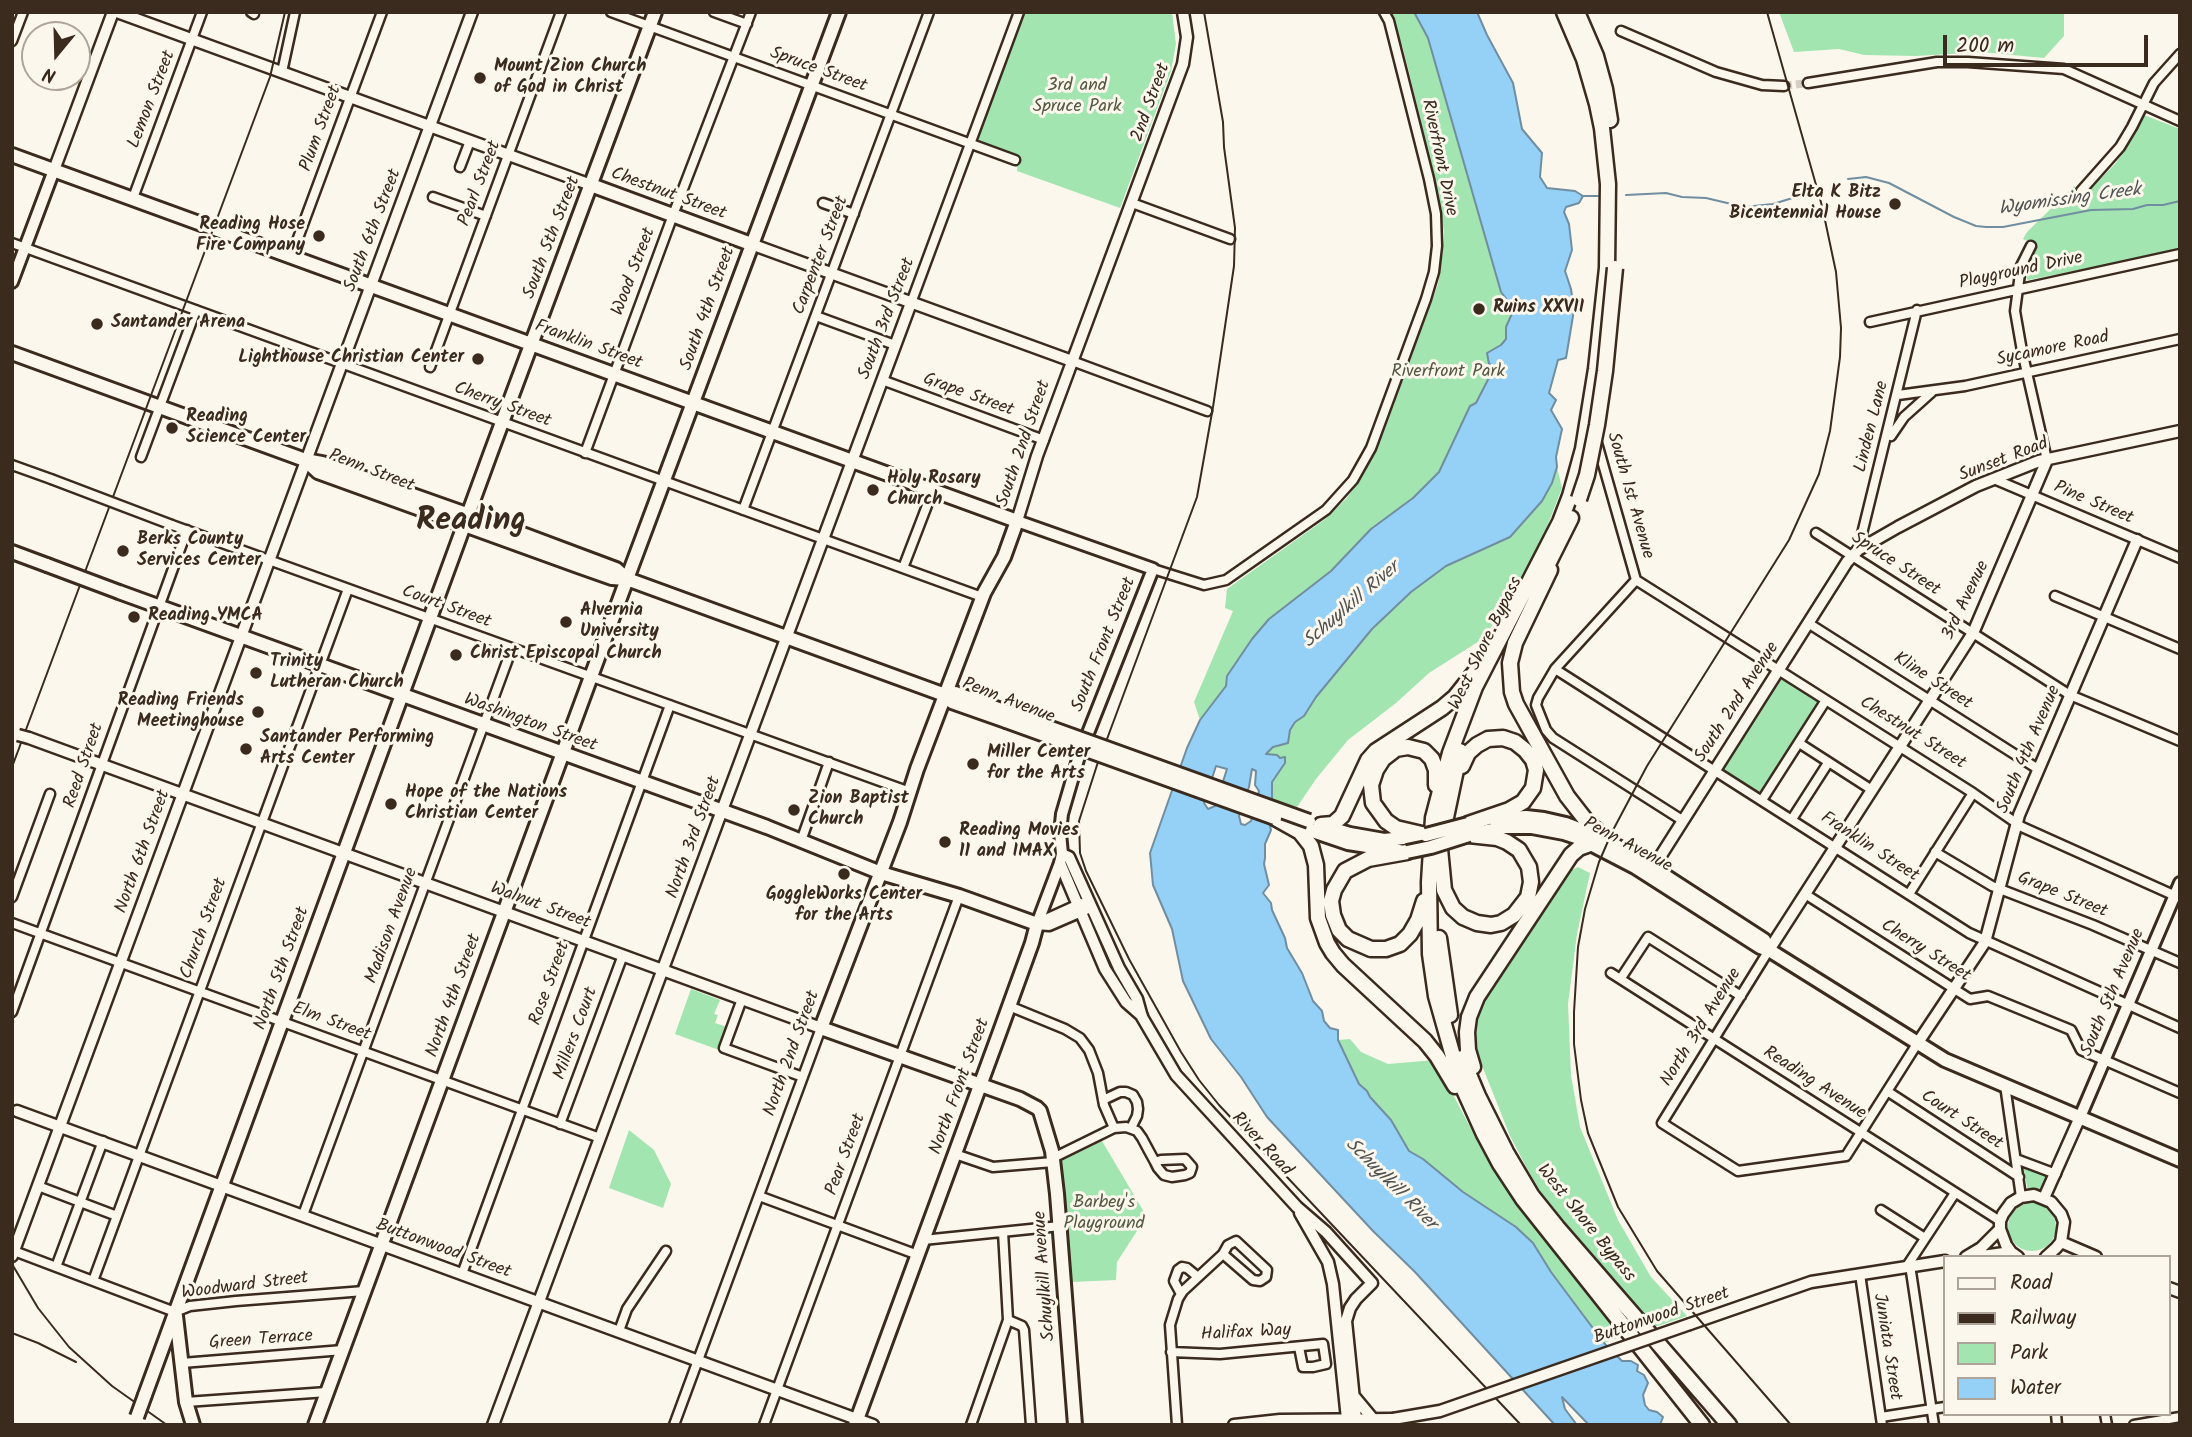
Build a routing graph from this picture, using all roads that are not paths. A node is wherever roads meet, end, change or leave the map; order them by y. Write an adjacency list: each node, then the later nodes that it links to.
1 (23, 12): 23 (street)
2 (115, 12): 22 (street, Chestnut Street); 41 (street)
3 (202, 12): 22 (street, Lemon Street)
4 (295, 12): 26 (street)
5 (382, 12): 30 (street, Plum Street)
6 (472, 12): 34 (street, South 6th Street)
7 (561, 12): 38 (street, Pearl Street)
8 (611, 12): 20 (street, Spruce Street)
9 (655, 12): 20 (main road, South 5th Street)
10 (714, 12): 19 (street)
11 (751, 12): 19 (street, Wood Street)
12 (839, 12): 28 (main road, South 4th Street)
13 (929, 12): 32 (street, Carpenter Street)
14 (1019, 12): 36 (street, South 3rd Street)
15 (1183, 12): 46 (street, 2nd Street)
16 (1384, 12): 114 (street, Riverfront Drive)
17 (1564, 12): 58 (highway, West Shore Bypass)
18 (1577, 12): 58 (highway, West Shore Bypass)
19 (747, 24): 24 (street, Wood Street)
20 (650, 27): 24 (street, Spruce Street); 42 (main road, South 5th Street)
21 (1621, 32): 29 (street)
22 (192, 40): 26 (street, Chestnut Street); 45 (street, Lemon Street)
23 (12, 41)
24 (733, 57): 28 (street, Spruce Street); 49 (street, Wood Street)
25 (2177, 57): 31 (street)
26 (282, 72): 30 (street, Chestnut Street)
27 (1808, 83): 31 (street)
28 (812, 86): 32 (street, Spruce Street); 53 (main road, South 4th Street)
29 (1784, 86)
30 (351, 97): 34 (street, Chestnut Street); 57 (street, Plum Street)
31 (2142, 106): 33 (street); 43 (street)
32 (892, 115): 36 (street, Spruce Street); 48 (street, Carpenter Street)
33 (2180, 121)
34 (430, 126): 35 (street, Chestnut Street); 61 (street, South 6th Street)
35 (470, 141): 38 (street, Chestnut Street); 40 (street)
36 (970, 144): 39 (street, Spruce Street); 63 (street, South 3rd Street)
37 (12, 155): 41 (main road, Franklin Street)
38 (509, 155): 42 (street, Chestnut Street); 50 (street, Pearl Street)
39 (1015, 160)
40 (460, 167)
41 (54, 170): 45 (main road, Franklin Street); 55 (main road)
42 (591, 185): 49 (main road, Chestnut Street); 70 (main road, South 5th Street)
43 (2081, 191)
44 (433, 197): 50 (street)
45 (133, 198): 57 (main road, Franklin Street)
46 (1132, 203): 51 (street); 73 (street, South 2nd Street)
47 (823, 204): 48 (street)
48 (854, 214): 59 (street, Carpenter Street)
49 (673, 215): 53 (main road, Chestnut Street); 77 (street, Wood Street)
50 (486, 216): 66 (street, Pearl Street)
51 (1230, 239)
52 (12, 243): 55 (street, Cherry Street)
53 (751, 244): 59 (street, Chestnut Street); 81 (main road, South 4th Street)
54 (2031, 246): 62 (street)
55 (25, 247): 60 (main road); 64 (street, Cherry Street)
56 (2180, 254): 62 (street, Playground Drive)
57 (291, 257): 61 (main road, Franklin Street)
58 (1611, 268): 100 (highway, West Shore Bypass, bridge)
59 (831, 274): 63 (street, Chestnut Street); 67 (street, Carpenter Street)
60 (12, 282)
61 (370, 285): 66 (main road, Franklin Street); 74 (street, South 6th Street)
62 (2017, 288): 65 (street, Playground Drive); 76 (street)
63 (911, 303): 71 (street, South 3rd Street); 73 (street, Chestnut Street)
64 (196, 310): 74 (street, Cherry Street); 82 (street)
65 (1917, 310): 68 (street, Playground Drive); 80 (street, Linden Lane)
66 (450, 314): 70 (main road, Franklin Street); 75 (street, Pearl Street)
67 (816, 316): 71 (street); 86 (street, Carpenter Street)
68 (1870, 322)
69 (2180, 339): 76 (street, Sycamore Road)
70 (531, 344): 77 (main road, Franklin Street); 84 (main road, South 5th Street)
71 (895, 345): 78 (street, South 3rd Street)
72 (12, 353): 82 (main road, Penn Street)
73 (1072, 362): 83 (street, Chestnut Street); 88 (street, South 2nd Street)
74 (341, 364): 84 (street, Cherry Street); 92 (street, South 6th Street)
75 (430, 367)
76 (2026, 371): 79 (street, Sycamore Road); 93 (street)
77 (613, 374): 81 (main road, Franklin Street); 90 (street, Wood Street)
78 (882, 380): 88 (street, Grape Street); 94 (street, South 3rd Street)
79 (1933, 391): 80 (street, Sycamore Road); 89 (street, Sycamore Road)
80 (1898, 396): 89 (street, Linden Lane)
81 (692, 404): 86 (main road, Franklin Street); 97 (main road, South 4th Street)
82 (160, 407): 91 (street); 92 (main road, Penn Street)
83 (1207, 411)
84 (502, 422): 90 (street, Cherry Street); 102 (main road, South 5th Street)
85 (1593, 426): 116 (street, South 1st Avenue)
86 (772, 432): 94 (main road, Franklin Street); 101 (street, Carpenter Street)
87 (2180, 432): 93 (street, Sunset Road)
88 (1044, 440): 103 (street, South 2nd Street)
89 (1887, 441): 110 (street, Linden Lane)
90 (585, 453): 97 (street, Cherry Street)
91 (141, 457)
92 (305, 460): 102 (main road, Penn Street); 112 (street, North 6th Street)
93 (2047, 460): 96 (street, Sunset Road); 99 (street, 3rd Avenue)
94 (852, 461): 98 (main road, Franklin Street); 106 (street, South 3rd Street)
95 (12, 464): 104 (street, Court Street, bridge)
96 (1994, 479): 99 (street, Pine Street); 110 (street, Sunset Road)
97 (663, 482): 101 (street, Cherry Street); 115 (main road, South 4th Street)
98 (933, 490): 103 (main road, Franklin Street); 113 (street)
99 (2032, 495): 107 (street, Pine Street); 125 (street, 3rd Avenue)
100 (1574, 497): 108 (highway, West Shore Bypass); 120 (highway, West Shore Bypass)
101 (743, 510): 106 (street, Cherry Street)
102 (466, 520): 115 (main road, Penn Street); 123 (main road, North 5th Street)
103 (1017, 521): 114 (main road, Franklin Street); 119 (main road, South 2nd Street)
104 (187, 530): 112 (street, Court Street); 121 (street, Reed Street)
105 (1816, 533): 110 (street, Spruce Street)
106 (822, 539): 113 (street, Cherry Street); 127 (street, South 3rd Street)
107 (2137, 540): 111 (street, Pine Street); 122 (street, South 4th Avenue)
108 (1560, 542): 165 (highway, West Shore Bypass); 178 (highway)
109 (12, 552): 121 (main road, Washington Street, bridge)
110 (1856, 553): 124 (street, South 2nd Avenue); 125 (street, Spruce Street)
111 (2180, 558)
112 (269, 560): 117 (street, Court Street); 126 (street, North 6th Street)
113 (903, 568): 119 (street, Cherry Street)
114 (1153, 569): 146 (main road, South Front Street)
115 (627, 579): 127 (main road, Penn Street); 134 (main road, North 4th Street)
116 (1636, 580): 132 (street, South 1st Avenue); 133 (street, Chestnut Street)
117 (348, 589): 123 (street, Court Street); 131 (street, Church Street)
118 (2055, 596): 122 (street)
119 (982, 597): 130 (main road, South 2nd Street)
120 (1519, 599): 168 (highway, West Shore Bypass); 173 (highway)
121 (159, 607): 126 (main road, Washington Street); 155 (street, Reed Street)
122 (2104, 617): 129 (street); 136 (street, South 4th Avenue)
123 (430, 618): 128 (street, Court Street); 137 (main road, North 5th Street)
124 (1808, 623): 133 (street, South 2nd Avenue); 138 (street, Kline Street)
125 (1973, 633): 136 (street, Spruce Street); 138 (street, 3rd Avenue)
126 (240, 636): 131 (main road, Washington Street); 163 (street, North 6th Street)
127 (786, 637): 135 (main road, Penn Street); 145 (street, North 3rd Street)
128 (512, 648): 134 (street, Court Street); 143 (street, Madison Avenue)
129 (2180, 649)
130 (958, 662): 135 (main road, South 2nd Street); 140 (main road)
131 (320, 666): 137 (main road, Washington Street); 172 (street, Church Street)
132 (1555, 669): 157 (street, Franklin Street); 170 (street, South 1st Avenue)
133 (1778, 670): 139 (street, Chestnut Street); 157 (street, South 2nd Avenue)
134 (591, 676): 141 (street, Court Street); 151 (main road, North 4th Street)
135 (945, 695): 140 (main road, Penn Avenue); 144 (main road, North 2nd Street)
136 (2070, 695): 148 (street, Spruce Street); 156 (street, South 4th Avenue)
137 (402, 696): 143 (main road, Washington Street); 184 (main road, North 5th Street)
138 (1930, 700): 150 (street, 3rd Avenue); 156 (street, Kline Street)
139 (1826, 701): 149 (street); 150 (street, Chestnut Street)
140 (969, 703): 142 (main road, Penn Avenue); 144 (main road)
141 (670, 705): 145 (street, Court Street); 158 (street, Rose Street)
142 (1007, 717): 167 (main road, Penn Avenue, bridge); 173 (main road, Penn Avenue, bridge)
143 (484, 726): 151 (main road, Washington Street); 192 (street, Madison Avenue)
144 (932, 729): 160 (main road, North 2nd Street)
145 (750, 733): 153 (street, Court Street); 166 (street, North 3rd Street)
146 (1088, 733)
147 (20, 735): 155 (street, Walnut Street)
148 (2180, 741)
149 (1798, 743): 154 (street); 164 (street)
150 (1900, 748): 159 (street, 3rd Avenue); 161 (street, Chestnut Street)
151 (563, 754): 158 (main road, Washington Street); 202 (main road, North 4th Street)
152 (1079, 756): 186 (main road, North Front Street)
153 (829, 762): 160 (street, Court Street); 177 (street)
154 (1828, 763): 159 (street); 169 (street)
155 (102, 765): 163 (street, Walnut Street); 206 (street, Reed Street)
156 (2038, 769): 171 (street, South 4th Avenue)
157 (1714, 770): 164 (street, Franklin Street); 170 (street, South 2nd Avenue)
158 (642, 782): 166 (main road, Washington Street); 208 (street, Rose Street)
159 (1872, 790): 181 (street, 3rd Avenue)
160 (910, 792): 180 (main road, North 2nd Street)
161 (1972, 793): 171 (street, Chestnut Street); 183 (street)
162 (50, 794): 198 (street)
163 (182, 795): 172 (street, Walnut Street); 213 (street, North 6th Street)
164 (1762, 800): 169 (street, Franklin Street)
165 (1448, 804): 174 (highway); 182 (highway, West Shore Bypass)
166 (721, 811): 177 (main road, Washington Street); 215 (street, North 3rd Street)
167 (1275, 818): 173 (main road, Penn Avenue); 250 (highway)
168 (1433, 818): 176 (highway); 190 (highway, West Shore Bypass)
169 (1792, 819): 181 (street, Franklin Street)
170 (1682, 820): 188 (street, South 2nd Avenue)
171 (2016, 823): 194 (street, South 4th Avenue); 199 (street, Chestnut Street)
172 (262, 824): 184 (street, Walnut Street); 219 (street, Church Street)
173 (1313, 825): 176 (main road, Penn Avenue)
174 (1469, 830): 175 (main road, Penn Avenue, bridge); 176 (main road, Penn Avenue, bridge); 178 (main road, Penn Avenue); 179 (main road, Penn Avenue); 182 (highway)
175 (1426, 835): 176 (highway)
176 (1407, 840): 190 (highway)
177 (801, 841): 187 (main road, Washington Street)
178 (1612, 843): 185 (main road, Penn Avenue)
179 (1590, 844): 185 (main road, Penn Avenue); 240 (highway)
180 (891, 846): 187 (main road); 189 (main road, North 2nd Street); 193 (main road)
181 (1835, 848): 195 (street, 3rd Avenue); 196 (street, Franklin Street)
182 (1440, 849): 240 (highway, West Shore Bypass)
183 (1934, 853): 194 (street, Grape Street); 196 (street)
184 (344, 854): 192 (street, Walnut Street); 226 (main road, North 5th Street)
185 (1625, 856): 188 (main road, Penn Avenue); 210 (main road, Penn Avenue)
186 (1061, 858): 200 (street, River Road); 201 (street, River Road); 205 (main road, North Front Street)
187 (845, 859): 189 (main road, Washington Street)
188 (1653, 868): 210 (main road, Penn Avenue)
189 (881, 873): 193 (main road, Washington Street); 227 (main road, North 2nd Street)
190 (1429, 882): 250 (highway, West Shore Bypass)
191 (2180, 883): 199 (main road, South 5th Avenue)
192 (426, 884): 202 (street, Walnut Street); 231 (street, Madison Avenue)
193 (923, 885): 197 (main road, Washington Street)
194 (2000, 888): 209 (street, South 4th Avenue); 211 (street, Grape Street)
195 (1805, 894): 210 (street, 3rd Avenue); 218 (street, Cherry Street)
196 (1909, 894): 209 (street, Franklin Street)
197 (959, 896): 205 (main road, Washington Street); 232 (street, Pear Street)
198 (12, 897)
199 (2177, 897): 211 (main road, South 5th Avenue)
200 (1089, 904): 201 (street); 225 (street, River Road)
201 (1078, 908): 203 (street); 205 (street); 207 (street, River Road)
202 (505, 913): 208 (street, Walnut Street); 235 (main road, North 4th Street)
203 (1061, 920): 205 (street); 207 (street)
204 (12, 923): 206 (street, Elm Street)
205 (1037, 924): 222 (main road, North Front Street)
206 (41, 934): 213 (street, Elm Street); 224 (street, Reed Street)
207 (1090, 936): 225 (street, River Road)
208 (584, 942): 212 (street, Walnut Street); 243 (street, Rose Street)
209 (1985, 942): 218 (street, South 4th Avenue); 223 (street, Franklin Street)
210 (1769, 950): 220 (street, North 3rd Avenue); 230 (main road, Penn Avenue)
211 (2152, 951): 214 (street, Grape Street); 223 (main road, South 5th Avenue)
212 (623, 956): 215 (street, Walnut Street); 245 (street, Millers Court)
213 (120, 962): 219 (street, Elm Street); 246 (street, North 6th Street)
214 (2180, 963)
215 (663, 970): 221 (street, Walnut Street); 252 (street, North 3rd Street)
216 (1611, 972): 217 (street, Reading Avenue)
217 (1621, 978): 220 (street); 229 (street, Reading Avenue)
218 (1952, 990): 230 (street, South 4th Avenue); 233 (street, Cherry Street)
219 (199, 992): 226 (street, Elm Street); 254 (street, Church Street)
220 (1741, 996): 229 (street, North 3rd Avenue)
221 (742, 999): 227 (street, Walnut Street); 234 (street)
222 (1009, 1006): 236 (main road, North Front Street); 241 (street)
223 (2128, 1006): 228 (street, Franklin Street); 233 (main road, South 5th Avenue)
224 (12, 1012)
225 (1142, 1017): 269 (street, River Road)
226 (282, 1022): 231 (street, Elm Street); 262 (main road, North 5th Street)
227 (821, 1028): 232 (main road, Walnut Street); 234 (street, North 2nd Street)
228 (2180, 1028)
229 (1713, 1038): 251 (street, Reading Avenue); 251 (street, North 3rd Avenue)
230 (1917, 1044): 237 (main road, Penn Avenue); 238 (street)
231 (363, 1052): 235 (street, Elm Street); 271 (street, Madison Avenue)
232 (901, 1056): 236 (main road, Walnut Street); 274 (street, Pear Street)
233 (2105, 1060): 239 (street, Cherry Street); 244 (main road, South 5th Avenue)
234 (803, 1077): 265 (street, North 2nd Street)
235 (443, 1081): 243 (street, Elm Street); 280 (main road, North 4th Street)
236 (981, 1085): 247 (main road, Walnut Street); 255 (main road, North Front Street)
237 (2005, 1085): 244 (main road, Penn Avenue); 256 (street)
238 (1887, 1091): 251 (street); 261 (street, Court Street)
239 (2180, 1093)
240 (1478, 1096): 334 (highway, West Shore Bypass)
241 (1103, 1100): 248 (street); 249 (street)
242 (15, 1110): 246 (street, Buttonwood Street)
243 (522, 1110): 245 (street, Elm Street); 292 (street, Rose Street)
244 (2080, 1117): 258 (main road, Penn Avenue); 260 (street)
245 (560, 1124): 252 (street, Elm Street)
246 (61, 1125): 253 (street, Buttonwood Street); 263 (street, North 6th Street)
247 (1045, 1126): 257 (main road, Schuylkill Avenue)
248 (1114, 1128): 249 (street); 257 (street)
249 (1131, 1128): 259 (street)
250 (1481, 1129): 333 (highway, West Shore Bypass)
251 (1861, 1132): 264 (street, Reading Avenue)
252 (600, 1138): 298 (street, North 3rd Street)
253 (103, 1141): 254 (street, Buttonwood Street); 268 (street)
254 (139, 1154): 262 (street, Buttonwood Street); 272 (street, Church Street)
255 (955, 1154): 257 (street); 278 (main road, North Front Street)
256 (2016, 1159): 260 (street, Court Street); 261 (street)
257 (1053, 1160): 275 (main road, Schuylkill Avenue)
258 (2180, 1160)
259 (1155, 1162)
260 (2056, 1174): 267 (street)
261 (2019, 1177): 266 (street)
262 (221, 1185): 271 (street, Buttonwood Street); 299 (main road, North 5th Street)
263 (38, 1186): 268 (street); 283 (street, North 6th Street)
264 (1955, 1193): 273 (street, Reading Avenue); 277 (street)
265 (759, 1196): 274 (street); 305 (street, North 2nd Street)
266 (2021, 1197): 267 (street); 273 (street)
267 (2044, 1198): 279 (street)
268 (80, 1202): 272 (street); 291 (street)
269 (1297, 1206): 309 (street); 309 (street, River Road)
270 (1881, 1210): 277 (street)
271 (303, 1215): 280 (street, Buttonwood Street)
272 (117, 1216): 295 (street, Church Street)
273 (2000, 1225): 285 (street); 287 (street)
274 (838, 1226): 286 (street); 307 (street, Pear Street)
275 (1060, 1226): 276 (street); 330 (main road, Schuylkill Avenue)
276 (1003, 1232): 278 (street); 300 (street)
277 (1925, 1238): 290 (street)
278 (923, 1240): 286 (main road, North Front Street)
279 (2061, 1242): 282 (street); 288 (street)
280 (382, 1244): 292 (street, Buttonwood Street); 296 (main road, North 4th Street)
281 (666, 1251): 301 (street)
282 (2080, 1253)
283 (13, 1254): 291 (street, Woodward Street)
284 (1223, 1254): 284 (street); 294 (street)
285 (2015, 1254)
286 (918, 1255): 319 (main road, North Front Street)
287 (1969, 1255)
288 (2048, 1255)
289 (1944, 1261): 290 (street, Buttonwood Street)
290 (1908, 1266): 293 (street, Buttonwood Street); 312 (street)
291 (56, 1267): 295 (street, Woodward Street)
292 (462, 1274): 298 (street, Buttonwood Street)
293 (1860, 1274): 315 (street, Buttonwood Street, bridge); 318 (street, Juniata Street)
294 (1198, 1277): 297 (street); 297 (street)
295 (93, 1281): 299 (street, Woodward Street)
296 (364, 1291): 299 (street, Woodward Street); 303 (main road, North 4th Street)
297 (1181, 1294): 304 (street)
298 (539, 1302): 301 (street, Buttonwood Street); 324 (street, North 3rd Street)
299 (175, 1312): 306 (main road); 317 (main road, North 5th Street, bridge)
300 (1008, 1320): 328 (street); 329 (street)
301 (619, 1331): 305 (street, Buttonwood Street)
302 (1299, 1347): 302 (street, Halifax Way); 304 (street, Halifax Way)
303 (343, 1350): 306 (street, Green Terrace); 308 (main road, North 4th Street)
304 (1171, 1352): 331 (street)
305 (699, 1361): 307 (street, Buttonwood Street); 325 (street, North 2nd Street)
306 (182, 1363): 310 (main road)
307 (778, 1390): 319 (street, Buttonwood Street); 326 (street, Pear Street)
308 (327, 1392): 310 (street); 323 (main road, North 4th Street)
309 (1349, 1396): 314 (street); 315 (street); 316 (street)
310 (186, 1402): 322 (main road)
311 (1944, 1407): 312 (street)
312 (1931, 1409): 318 (street); 335 (street)
313 (2180, 1418): 321 (street)
314 (1351, 1419): 315 (street, Buttonwood Street); 316 (street, Buttonwood Street)
315 (1373, 1419)
316 (1335, 1420): 320 (street, Buttonwood Street)
317 (135, 1421)
318 (1881, 1421)
319 (856, 1422): 327 (street, Buttonwood Street)
320 (1280, 1422): 332 (street, Buttonwood Street)
321 (2151, 1423): 336 (street)
322 (192, 1425)
323 (315, 1425)
324 (494, 1425)
325 (674, 1425)
326 (765, 1425)
327 (873, 1425)
328 (971, 1425)
329 (1031, 1425)
330 (1075, 1425)
331 (1177, 1425)
332 (1234, 1425)
333 (1702, 1425)
334 (1729, 1425)
335 (1934, 1425)
336 (2134, 1425)

